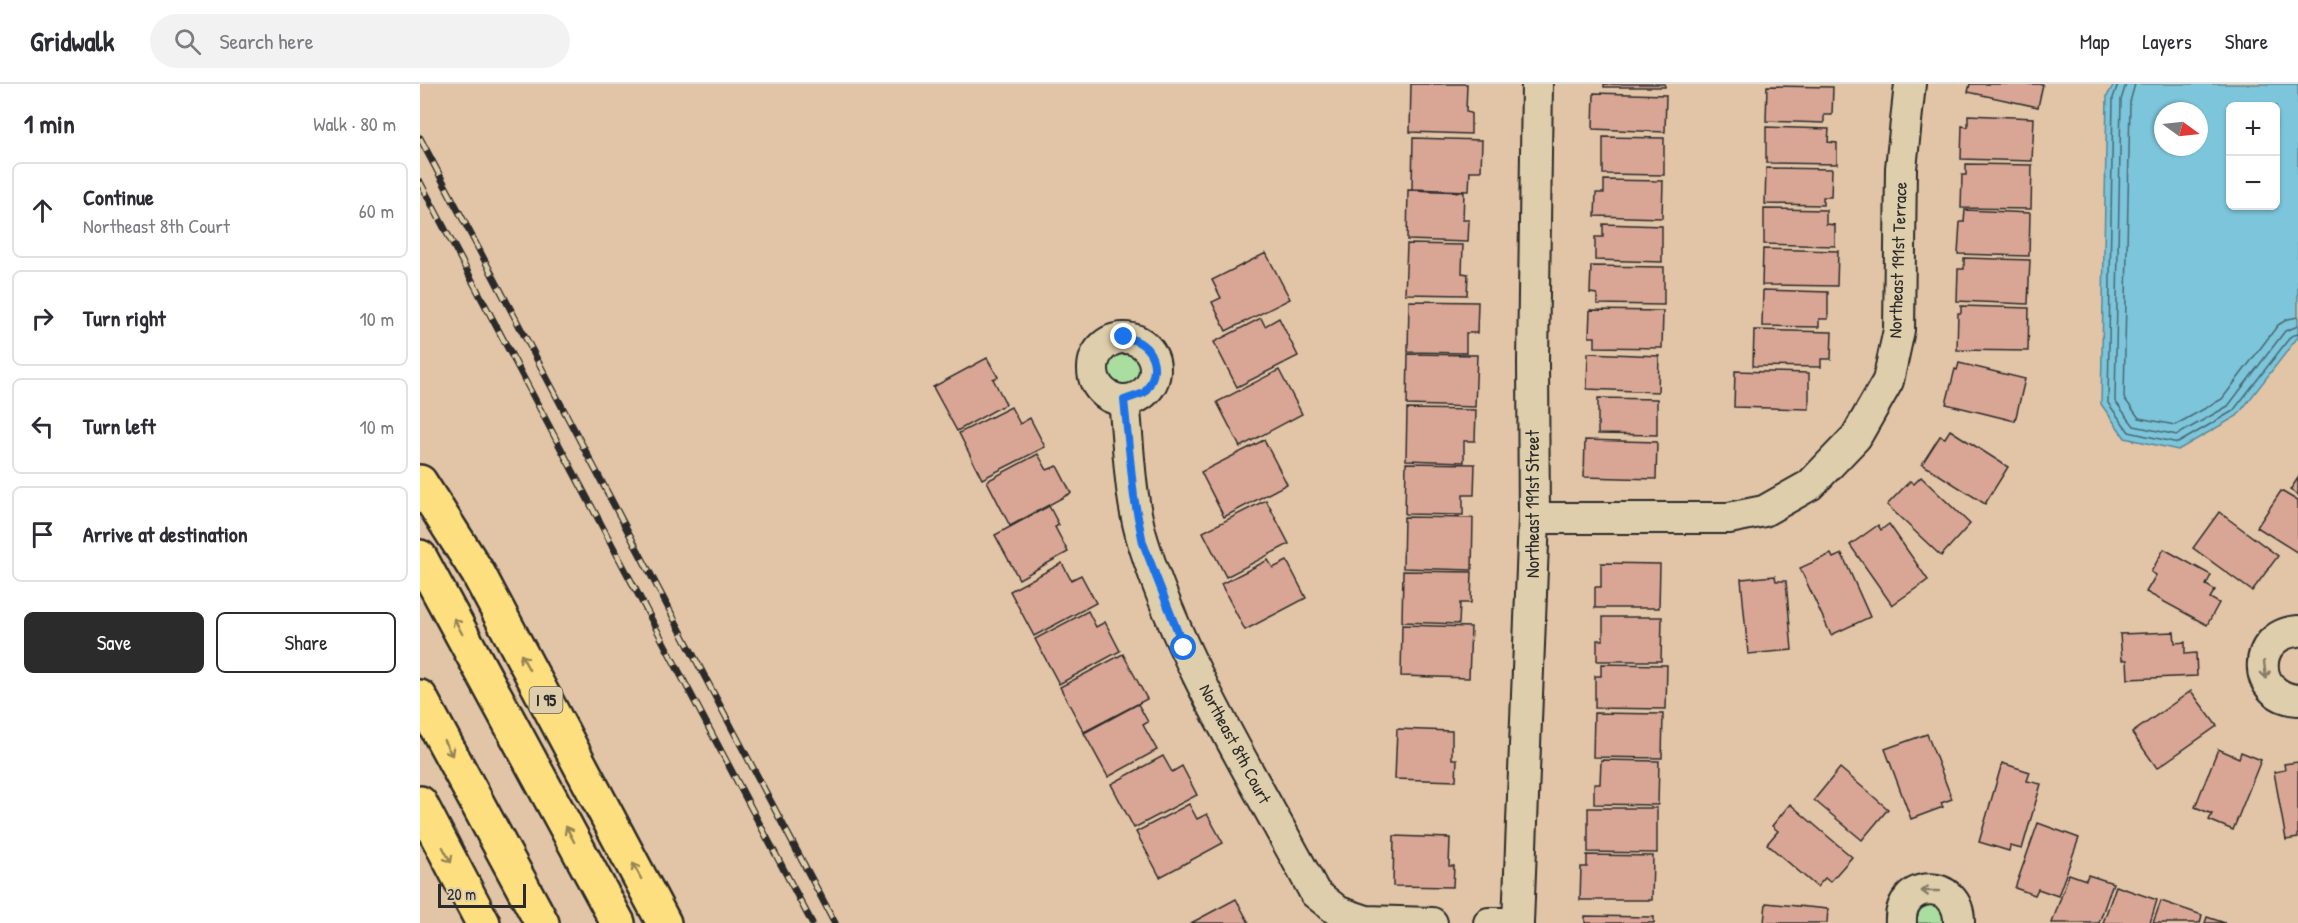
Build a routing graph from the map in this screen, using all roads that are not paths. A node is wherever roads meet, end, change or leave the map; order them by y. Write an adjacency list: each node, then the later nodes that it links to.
1 (1537, 84): 5 (street, Northeast 191st Street)
2 (1910, 84): 5 (street, Northeast 191st Terrace)
3 (1124, 400): 15 (street, Northeast 8th Court)
4 (420, 482): 14 (highway, I 95, one-way to 4)
5 (1534, 518): 17 (street, Northeast 191st Street)
6 (420, 557): 13 (highway, one-way to 6)
7 (2298, 631): 9 (street, one-way to 9)
8 (420, 697): 12 (highway, one-way to 12)
9 (2298, 700)
10 (420, 803): 11 (highway, one-way to 11)
11 (483, 923)
12 (542, 923)
13 (618, 923)
14 (664, 923)
15 (1432, 923)
16 (1489, 923): 17 (street)
17 (1518, 923)
18 (1901, 923): 19 (street, one-way to 18)
19 (1959, 923)

